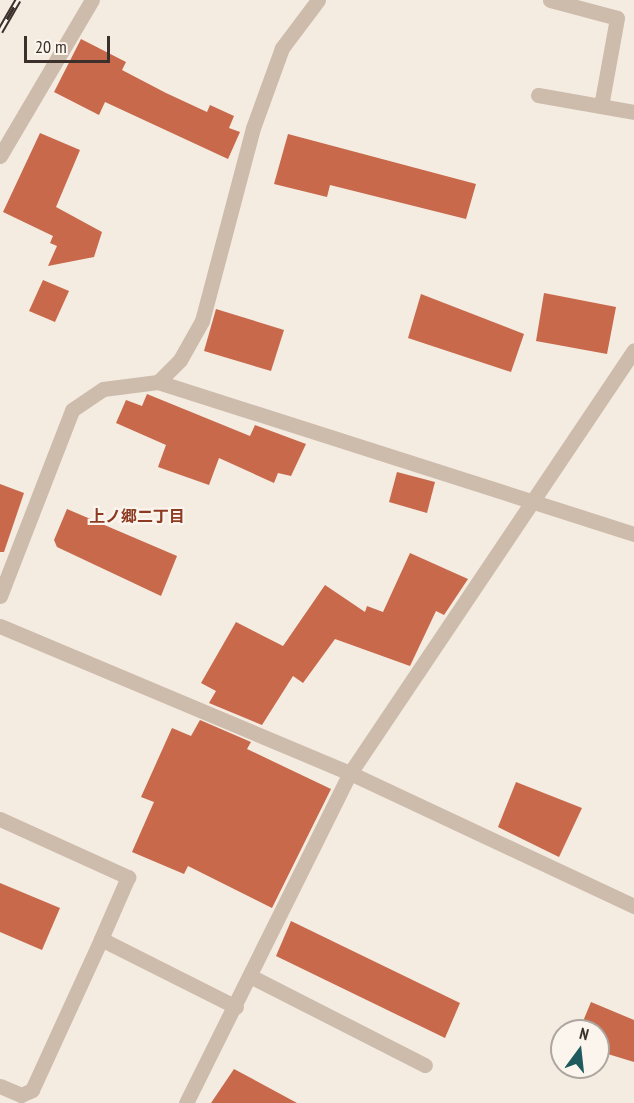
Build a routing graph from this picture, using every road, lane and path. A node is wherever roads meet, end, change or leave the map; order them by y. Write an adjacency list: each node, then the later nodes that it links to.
1 (92, 0): 7 (street)
2 (318, 0): 9 (street)
3 (550, 0): 5 (street)
4 (538, 95): 5 (street)
5 (601, 106): 6 (street)
6 (634, 112)
7 (0, 156)
8 (634, 350): 10 (street)
9 (158, 382): 10 (street); 12 (street)
10 (531, 504): 11 (street); 14 (street)
11 (634, 534)
12 (0, 596)
13 (0, 626): 14 (street)
14 (350, 773): 16 (street); 18 (street)
15 (0, 819): 17 (street)
16 (634, 906)
17 (101, 939): 19 (street); 21 (street)
18 (252, 976): 19 (street); 20 (street)
19 (236, 1007): 22 (street)
20 (425, 1065)
21 (0, 1086)
22 (186, 1103)

